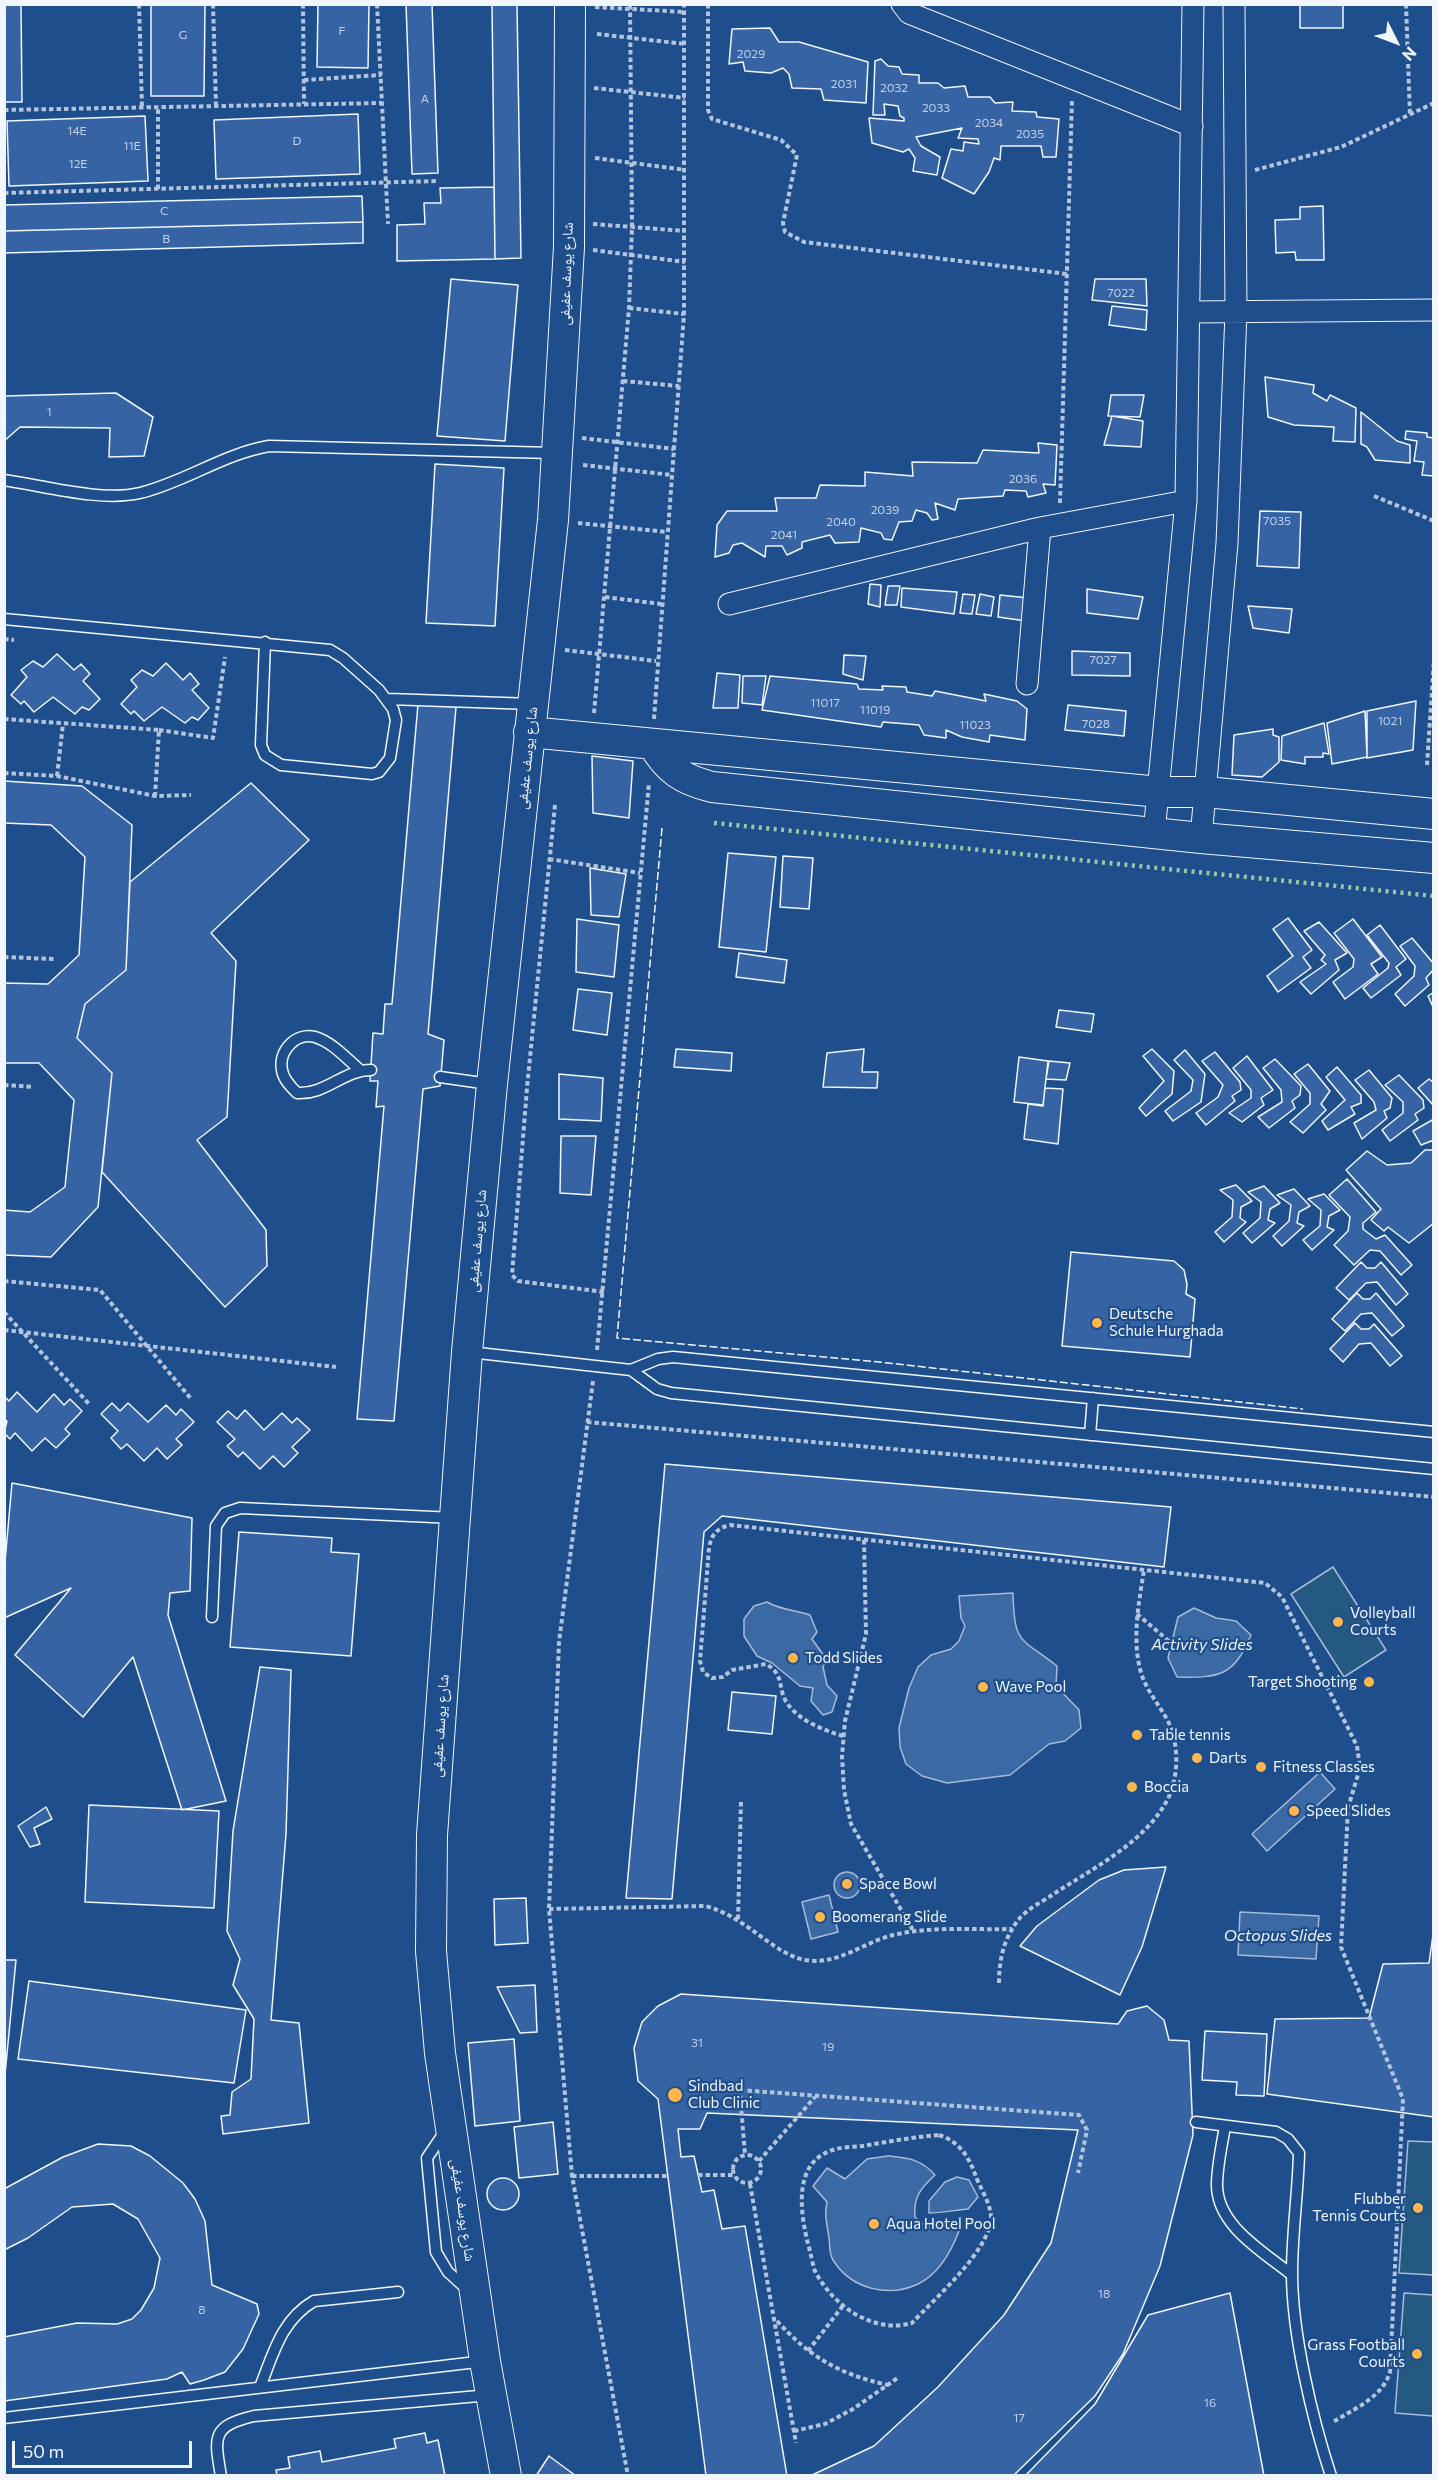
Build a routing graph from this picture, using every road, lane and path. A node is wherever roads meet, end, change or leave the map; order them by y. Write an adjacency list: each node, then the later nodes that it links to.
1 (139, 4): 26 (path)
2 (213, 4): 25 (path)
3 (303, 4): 18 (path)
4 (377, 4): 16 (path)
5 (684, 4): 12 (path)
6 (708, 4): 45 (path)
7 (902, 4): 17 (street)
8 (1193, 4): 30 (street)
9 (1234, 4): 34 (street)
10 (1407, 4): 29 (path)
11 (631, 7): 12 (path); 13 (path); 14 (path)
12 (684, 12): 15 (path)
13 (570, 14): 14 (path); 19 (street, شارع يوسف عفيفى)
14 (630, 38): 15 (path); 20 (path)
15 (685, 44): 21 (path)
16 (381, 75): 18 (path); 22 (path)
17 (1072, 78): 30 (street); 45 (path)
18 (304, 80): 24 (path)
19 (570, 85): 20 (path); 31 (street, شارع يوسف عفيفى)
20 (631, 92): 21 (path); 32 (path)
21 (686, 98): 33 (path)
22 (382, 103): 24 (path); 36 (path)
23 (1434, 103): 29 (path)
24 (304, 104): 25 (path)
25 (216, 106): 27 (path)
26 (142, 107): 27 (path); 28 (path)
27 (158, 107): 37 (path)
28 (4, 110)
29 (1410, 117): 34 (path)
30 (1192, 126): 48 (street)
31 (569, 154): 32 (path); 42 (street, شارع يوسف عفيفى)
32 (631, 164): 33 (path); 40 (path)
33 (686, 170): 41 (path)
34 (1237, 174): 49 (street)
35 (438, 181): 36 (path)
36 (386, 183): 37 (path); 39 (path)
37 (158, 189): 38 (path)
38 (4, 193)
39 (388, 224)
40 (632, 227): 41 (path); 42 (path); 43 (path)
41 (686, 231): 44 (path)
42 (568, 235): 43 (path); 55 (street, شارع يوسف عفيفى)
43 (632, 255): 44 (path); 46 (path)
44 (685, 262): 50 (path)
45 (1066, 274): 64 (path)
46 (629, 308): 50 (path); 51 (path)
47 (1434, 310): 49 (street)
48 (1191, 312): 49 (street); 60 (street)
49 (1236, 312): 90 (street)
50 (684, 315): 52 (path)
51 (623, 381): 52 (path); 53 (path)
52 (679, 386): 54 (path)
53 (618, 443): 54 (path); 55 (path); 56 (path)
54 (674, 449): 57 (path)
55 (558, 450): 56 (path); 58 (lane); 61 (street, شارع يوسف عفيفى)
56 (616, 469): 57 (path); 63 (path)
57 (672, 475): 65 (path)
58 (4, 480)
59 (1374, 496): 62 (path)
60 (1186, 501): 64 (street); 89 (street)
61 (553, 520): 63 (path); 73 (street, شارع يوسف عفيفى)
62 (1434, 521)
63 (611, 526): 65 (path); 66 (path)
64 (1050, 526): 68 (street); 78 (street)
65 (667, 532): 67 (path)
66 (605, 597): 67 (path); 74 (path)
67 (661, 604): 77 (path)
68 (729, 604)
69 (4, 619): 72 (lane)
70 (4, 639): 71 (path)
71 (16, 640)
72 (265, 642): 79 (lane); 79 (lane)
73 (539, 647): 74 (path); 80 (street, شارع يوسف عفيفى)
74 (600, 654): 77 (path); 84 (path)
75 (215, 656): 83 (path)
76 (1434, 660): 86 (path)
77 (656, 661): 85 (path)
78 (1027, 684)
79 (388, 699): 80 (lane)
80 (531, 718): 84 (street); 104 (street, شارع يوسف عفيفى)
81 (4, 719): 82 (path)
82 (63, 724): 83 (path); 88 (path)
83 (159, 730): 92 (path)
84 (592, 738): 85 (street)
85 (652, 744): 89 (street); 95 (street); 99 (path)
86 (1427, 765)
87 (4, 773): 88 (path)
88 (57, 776): 92 (path)
89 (1160, 792): 90 (street); 95 (street)
90 (1206, 792): 94 (street); 96 (street)
91 (191, 795): 92 (path)
92 (155, 796)
93 (555, 805): 98 (path)
94 (1434, 814)
95 (1154, 833): 96 (street)
96 (1201, 838): 97 (street)
97 (1434, 858)
98 (549, 859): 99 (path); 108 (path)
99 (640, 873): 108 (path)
100 (4, 957): 101 (path)
101 (54, 959)
102 (365, 1070): 102 (lane)
103 (440, 1077): 104 (lane)
104 (492, 1084): 113 (street, شارع يوسف عفيفى)
105 (4, 1085): 106 (path)
106 (33, 1087)
107 (4, 1281): 112 (path)
108 (604, 1292): 114 (path)
109 (4, 1312): 111 (path)
110 (4, 1330): 111 (path)
111 (22, 1331): 112 (path); 119 (path)
112 (147, 1344): 115 (path); 118 (path)
113 (467, 1352): 114 (lane); 125 (street, شارع يوسف عفيفى)
114 (594, 1366): 116 (lane); 120 (path)
115 (336, 1367)
116 (631, 1370): 117 (lane); 122 (lane)
117 (1093, 1398): 121 (lane); 122 (lane)
118 (192, 1400)
119 (90, 1405)
120 (587, 1422): 124 (path); 133 (path)
121 (1434, 1432)
122 (1090, 1435): 123 (lane)
123 (1434, 1469)
124 (1434, 1497)
125 (455, 1518): 129 (lane); 156 (street, شارع يوسف عفيفى)
126 (864, 1540): 127 (path); 131 (path); 131 (path)
127 (1144, 1570): 128 (path); 163 (path)
128 (1137, 1614): 130 (path); 135 (path)
129 (212, 1617)
130 (1170, 1642)
131 (843, 1736): 136 (path)
132 (741, 1801): 134 (path)
133 (549, 1909): 134 (path); 148 (path)
134 (738, 1919): 136 (path)
135 (1012, 1929): 136 (path); 137 (path)
136 (914, 1932)
137 (999, 1983)
138 (739, 2081): 139 (path)
139 (740, 2090): 140 (path); 143 (path)
140 (815, 2096): 144 (path); 145 (path)
141 (1196, 2122): 142 (lane)
142 (1225, 2126): 151 (lane); 151 (lane)
143 (745, 2155): 144 (path); 147 (path)
144 (759, 2161): 150 (path)
145 (1078, 2173)
146 (698, 2175): 147 (path)
147 (733, 2175): 150 (path)
148 (572, 2176): 149 (path); 167 (path)
149 (668, 2176)
150 (750, 2184): 154 (path)
151 (1292, 2275): 163 (lane)
152 (398, 2292): 159 (lane)
153 (842, 2307): 153 (path); 155 (path)
154 (776, 2319): 155 (path); 162 (path)
155 (808, 2351): 158 (path)
156 (485, 2361): 159 (lane); 160 (street, شارع يوسف عفيفى)
157 (899, 2377): 158 (path)
158 (888, 2385): 162 (path)
159 (260, 2387): 161 (lane)
160 (490, 2395): 165 (lane); 166 (street, شارع يوسف عفيفى)
161 (4, 2418)
162 (794, 2431): 164 (path)
163 (1317, 2432): 168 (lane)
164 (796, 2443)
165 (221, 2475)
166 (506, 2475)
167 (628, 2475)
168 (1331, 2475)

